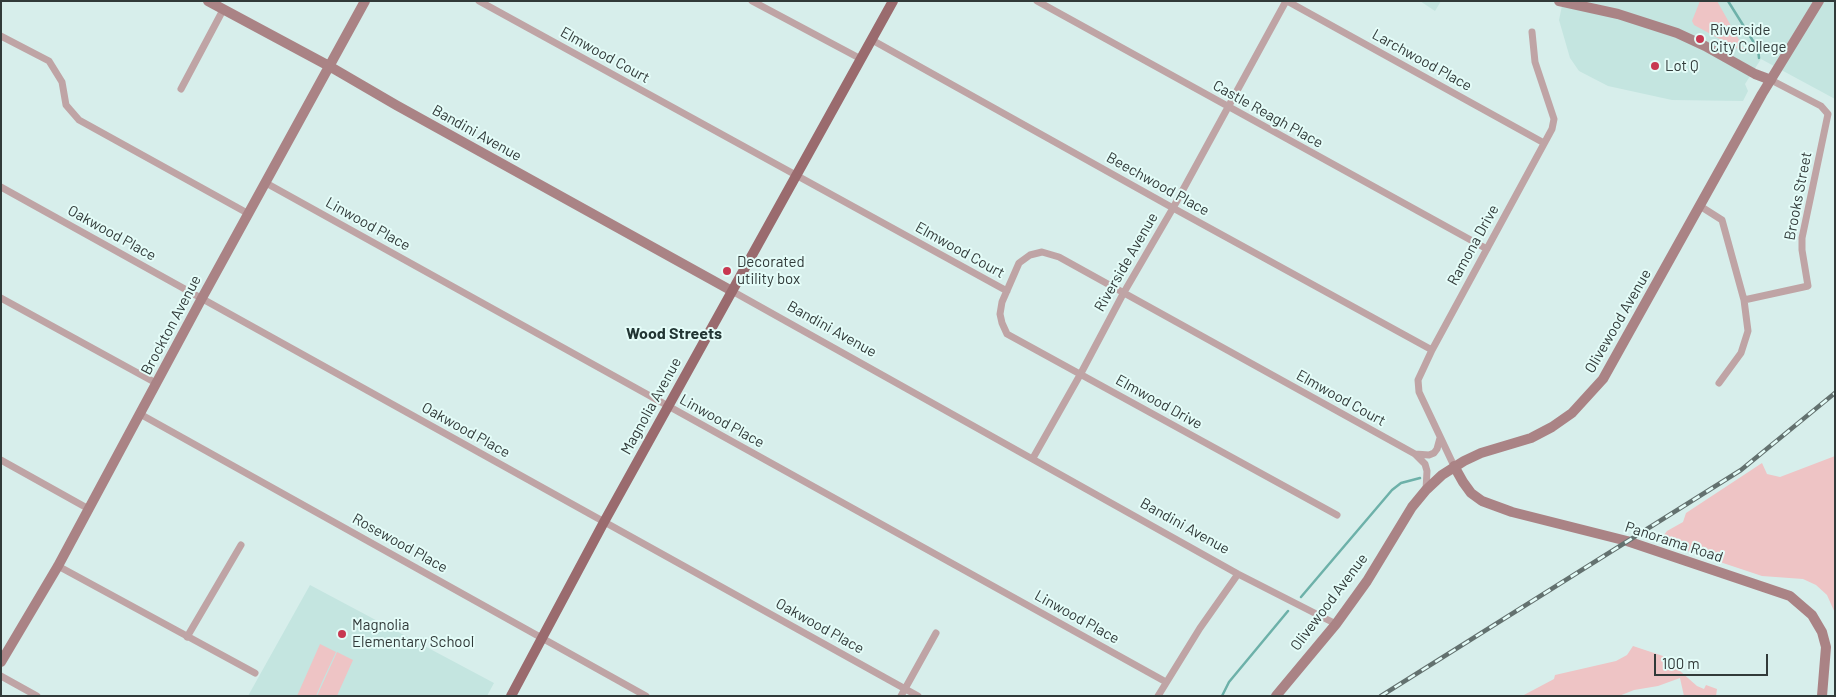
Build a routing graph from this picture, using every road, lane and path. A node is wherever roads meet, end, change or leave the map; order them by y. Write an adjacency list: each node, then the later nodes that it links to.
1 (208, 1): 10 (main road, Bandini Avenue)
2 (365, 1): 15 (main road, Brockton Avenue)
3 (479, 1): 20 (street, Elmwood Court)
4 (752, 1): 14 (street)
5 (893, 1): 13 (main road, Magnolia Avenue)
6 (1037, 1): 18 (street, Castle Reagh Place)
7 (1287, 1): 18 (street, Riverside Avenue); 19 (street, Larchwood Place)
8 (1559, 1): 16 (main road)
9 (1819, 1): 16 (main road, Olivewood Avenue)
10 (223, 10): 15 (main road, Bandini Avenue); 17 (street)
11 (1532, 32): 19 (street, Ramona Drive)
12 (1, 36): 25 (street)
13 (872, 40): 14 (main road, Magnolia Avenue); 24 (street, Beechwood Place)
14 (861, 59): 20 (main road, Magnolia Avenue)
15 (330, 66): 21 (main road, Brockton Avenue); 27 (main road, Bandini Avenue)
16 (1771, 80): 23 (main road, Olivewood Avenue); 32 (street, Brooks Street)
17 (181, 89)
18 (1228, 107): 24 (street, Riverside Avenue); 26 (street, Castle Reagh Place)
19 (1544, 143): 26 (street, Ramona Drive)
20 (796, 176): 27 (main road, Magnolia Avenue); 28 (street, Elmwood Court)
21 (266, 183): 25 (main road, Brockton Avenue); 37 (street, Linwood Place)
22 (1, 187): 31 (street, Oakwood Place)
23 (1700, 206): 32 (street); 43 (main road, Olivewood Avenue)
24 (1173, 208): 29 (street, Riverside Avenue); 33 (street, Beechwood Place)
25 (249, 214): 31 (main road, Brockton Avenue)
26 (1487, 249): 33 (street, Ramona Drive)
27 (732, 291): 37 (main road, Magnolia Avenue); 41 (street, Bandini Avenue)
28 (1007, 291): 29 (street, Elmwood Court); 34 (street, Elmwood Drive)
29 (1123, 294): 34 (street, Riverside Avenue); 40 (street, Elmwood Court)
30 (1, 298): 35 (street)
31 (202, 298): 35 (main road, Brockton Avenue); 47 (street, Oakwood Place)
32 (1744, 300): 36 (street)
33 (1432, 350): 39 (street, Ramona Drive)
34 (1080, 375): 41 (street, Riverside Avenue); 46 (street, Elmwood Drive)
35 (156, 383): 38 (main road, Brockton Avenue)
36 (1719, 383)
37 (668, 406): 47 (main road, Magnolia Avenue); 58 (street, Linwood Place)
38 (140, 414): 45 (main road, Brockton Avenue); 54 (street, Rosewood Place)
39 (1440, 438): 40 (street); 43 (street, Ramona Drive)
40 (1415, 454): 44 (street)
41 (1033, 458): 50 (street, Bandini Avenue)
42 (1, 460): 45 (street)
43 (1454, 466): 44 (main road, Olivewood Avenue); 67 (main road, Panorama Road)
44 (1426, 490): 51 (main road, Olivewood Avenue)
45 (87, 508): 49 (main road, Brockton Avenue)
46 (1337, 515)
47 (604, 522): 54 (main road, Magnolia Avenue); 59 (street, Oakwood Place)
48 (241, 546): 53 (street)
49 (58, 566): 53 (street); 55 (main road, Brockton Avenue)
50 (1238, 574): 51 (street, Bandini Avenue); 58 (street)
51 (1336, 624): 66 (main road, Olivewood Avenue)
52 (936, 633): 59 (street)
53 (187, 637): 56 (street)
54 (543, 638): 61 (main road, Magnolia Avenue); 62 (street, Rosewood Place)
55 (1, 662)
56 (255, 673)
57 (1, 676): 60 (street)
58 (1166, 682): 65 (street)
59 (905, 689): 63 (street); 64 (street, Oakwood Place)
60 (37, 696)
61 (511, 696)
62 (646, 696)
63 (901, 696)
64 (918, 696)
65 (1158, 696)
66 (1276, 696)
67 (1822, 696)

